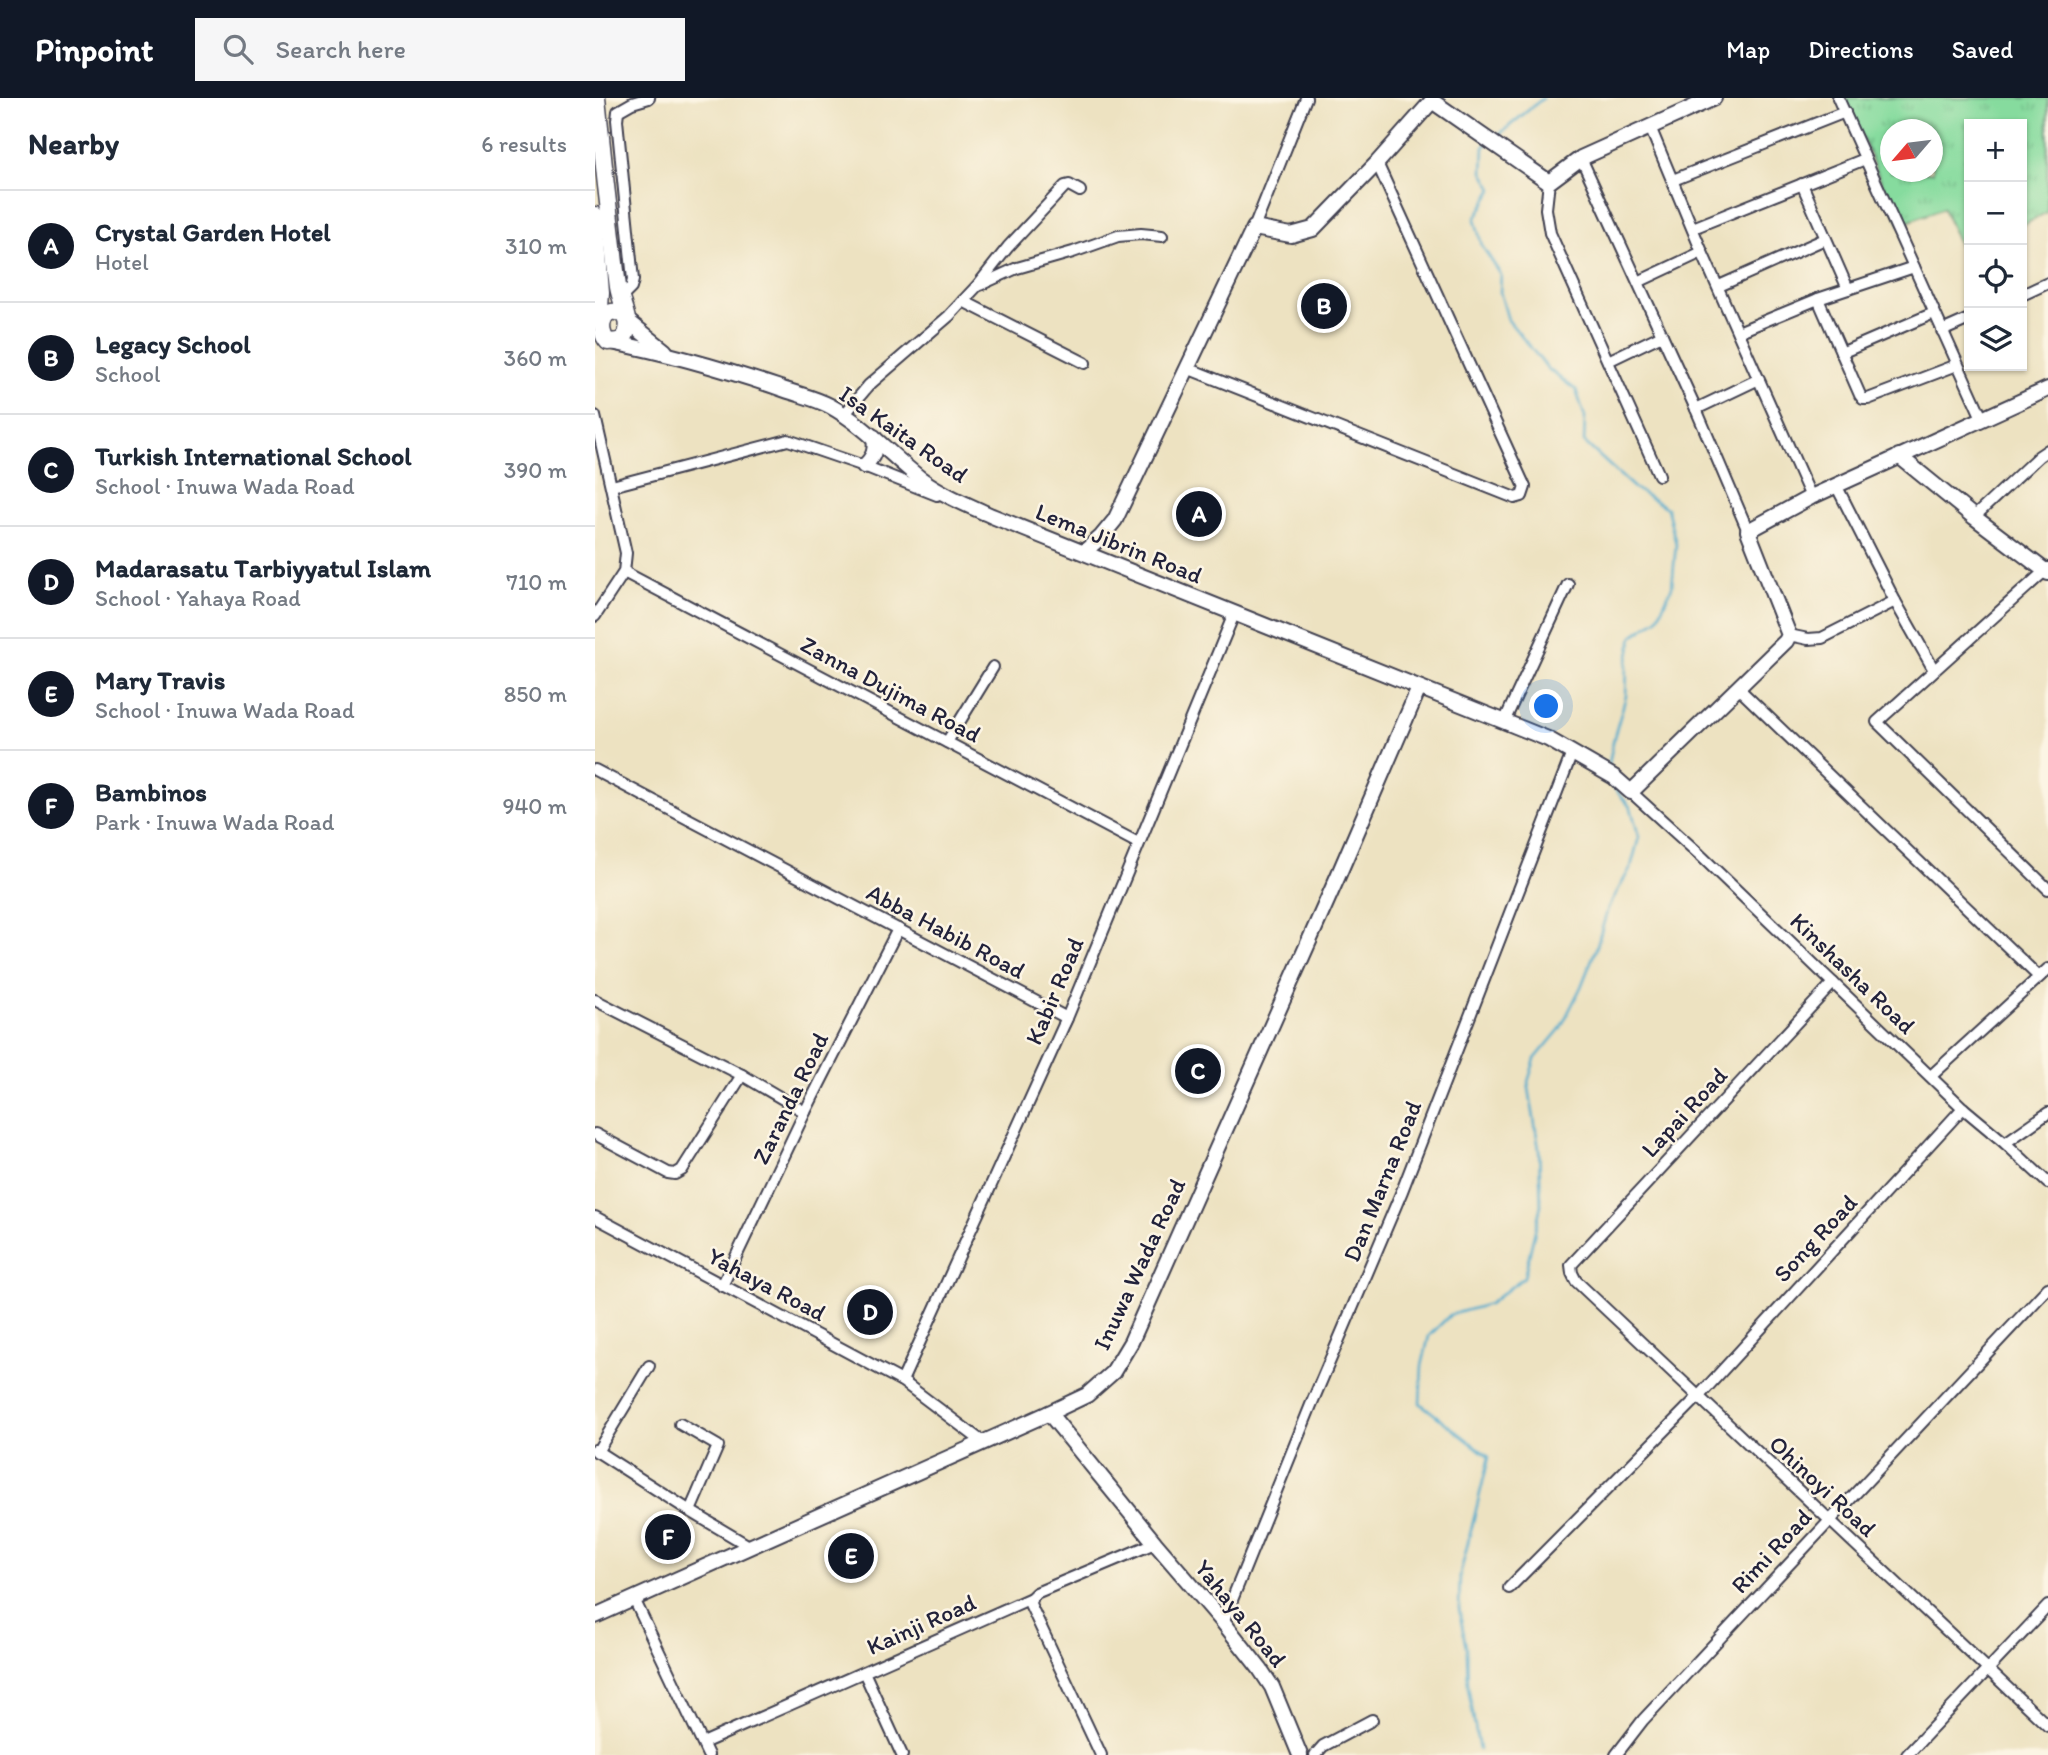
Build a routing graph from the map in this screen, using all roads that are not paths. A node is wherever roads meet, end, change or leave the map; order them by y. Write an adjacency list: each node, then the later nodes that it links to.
1 (597, 98): 29 (main road)
2 (649, 98): 29 (street)
3 (1306, 98): 17 (street)
4 (1714, 98): 8 (street)
5 (1839, 98): 7 (street)
6 (1431, 99): 11 (street); 13 (street)
7 (1845, 112): 10 (street); 12 (street)
8 (1650, 127): 9 (street); 12 (street)
9 (1581, 158): 13 (street); 23 (street)
10 (1865, 159): 14 (street); 22 (street)
11 (1377, 163): 17 (street); 45 (street)
12 (1672, 180): 18 (street)
13 (1549, 182): 42 (street)
14 (1802, 184): 18 (street); 20 (street)
15 (1080, 191): 25 (street)
16 (595, 215): 35 (main road)
17 (1254, 228): 45 (street)
18 (1693, 228): 21 (street)
19 (1162, 236): 25 (street)
20 (1825, 239): 26 (street); 27 (street)
21 (1702, 252): 23 (street); 26 (street)
22 (1913, 267): 27 (street); 32 (street)
23 (1638, 282): 38 (street)
24 (2048, 283): 28 (street)
25 (977, 286): 31 (street)
26 (1719, 286): 37 (street)
27 (1847, 289): 30 (street)
28 (2027, 293)
29 (620, 299): 33 (main road)
30 (1818, 299): 37 (street); 40 (street)
31 (963, 301): 43 (street); 49 (street)
32 (1934, 313): 36 (street); 40 (street)
33 (627, 319): 35 (main road); 39 (main road); 41 (street, Isa Kaita Road)
34 (1964, 320): 36 (street)
35 (597, 325): 39 (main road)
36 (1942, 331): 44 (street)
37 (1738, 332): 46 (street)
38 (1662, 335): 42 (street); 48 (street)
39 (606, 344): 41 (street, Isa Kaita Road)
40 (1841, 353): 44 (street)
41 (669, 354): 49 (street, Isa Kaita Road)
42 (1608, 361): 56 (street)
43 (1085, 363)
44 (1957, 366): 51 (street)
45 (1187, 368): 63 (street)
46 (1759, 379): 48 (street); 59 (street)
47 (2048, 389): 51 (street)
48 (1696, 409): 62 (street)
49 (844, 415): 52 (street, Isa Kaita Road)
50 (595, 416): 58 (street)
51 (1982, 418): 54 (street)
52 (874, 437): 55 (street); 60 (street, Isa Kaita Road)
53 (2048, 450): 61 (street)
54 (1899, 456): 57 (street); 61 (street)
55 (864, 466): 58 (street, Lema Jibrin Road); 60 (street, Lema Jibrin Road)
56 (1659, 475)
57 (1836, 485): 59 (street); 67 (street)
58 (612, 486): 65 (street)
59 (1811, 497): 62 (street)
60 (992, 516): 63 (street, Lema Jibrin Road)
61 (1974, 517): 64 (street)
62 (1748, 531): 70 (street)
63 (1084, 552): 68 (street, Lema Jibrin Road)
64 (2047, 571): 72 (street)
65 (624, 572): 69 (street); 76 (street, Zanna Dujima Road)
66 (1568, 584): 75 (street)
67 (1895, 601): 70 (street); 72 (street)
68 (1234, 614): 74 (street, Lema Jibrin Road); 80 (street, Kabir Road)
69 (595, 616)
70 (1789, 635): 73 (street)
71 (993, 667): 76 (street)
72 (1934, 670): 81 (street)
73 (1737, 687): 79 (street); 84 (street)
74 (1419, 688): 75 (street, Lema Jibrin Road); 104 (street, Inuwa Wada Road)
75 (1504, 722): 77 (street, Lema Jibrin Road)
76 (947, 742): 80 (street, Zanna Dujima Road)
77 (1572, 753): 79 (street, Lema Jibrin Road); 117 (street, Dan Marna Road)
78 (595, 770): 82 (street, Abba Habib Road)
79 (1631, 792): 85 (street, Kinshasha Road)
80 (1138, 843): 87 (street, Kabir Road)
81 (2048, 890)
82 (898, 929): 87 (street, Abba Habib Road); 91 (street, Zaranda Road)
83 (2048, 969): 84 (street)
84 (2038, 976): 89 (street)
85 (1833, 983): 89 (street, Kinshasha Road); 97 (street, Lapai Road)
86 (595, 1000): 88 (street)
87 (1067, 1018): 98 (street); 102 (street, Kabir Road)
88 (742, 1075): 91 (street); 93 (street)
89 (1931, 1076): 90 (street, Kinshasha Road)
90 (1963, 1108): 94 (street, Kinshasha Road); 103 (street, Song Road)
91 (805, 1112): 99 (street, Zaranda Road)
92 (2048, 1113): 94 (street)
93 (595, 1134)
94 (2005, 1143): 95 (street, Kinshasha Road)
95 (2048, 1183)
96 (595, 1217): 99 (street, Yahaya Road)
97 (1572, 1273): 103 (street, Ohinoyi Road)
98 (954, 1274)
99 (722, 1286): 102 (street, Yahaya Road)
100 (2048, 1288): 109 (street, Rimi Road)
101 (649, 1366): 107 (street)
102 (902, 1381): 106 (street, Yahaya Road)
103 (1698, 1397): 109 (street, Ohinoyi Road); 112 (street, Song Road)
104 (1049, 1413): 106 (street, Inuwa Wada Road); 110 (street, Yahaya Road)
105 (680, 1424): 108 (street)
106 (984, 1443): 111 (street, Inuwa Wada Road)
107 (596, 1451): 108 (street)
108 (690, 1511): 111 (street)
109 (1829, 1521): 118 (street, Ohinoyi Road); 128 (street, Rimi Road)
110 (1155, 1543): 113 (street, Kainji Road); 117 (street, Yahaya Road)
111 (749, 1546): 114 (street, Inuwa Wada Road)
112 (1509, 1588)
113 (1031, 1598): 119 (street, Kainji Road); 125 (street)
114 (634, 1599): 116 (street, Inuwa Wada Road); 122 (street)
115 (2048, 1606): 118 (street)
116 (595, 1616)
117 (1223, 1622): 126 (street, Yahaya Road)
118 (1988, 1671): 121 (street, Ohinoyi Road); 129 (street)
119 (864, 1672): 122 (street, Kainji Road); 124 (street)
120 (1372, 1720): 127 (street)
121 (2048, 1726)
122 (702, 1743): 123 (street)
123 (708, 1755)
124 (902, 1755)
125 (1101, 1755)
126 (1300, 1755)
127 (1315, 1755)
128 (1616, 1755)
129 (1907, 1755)

